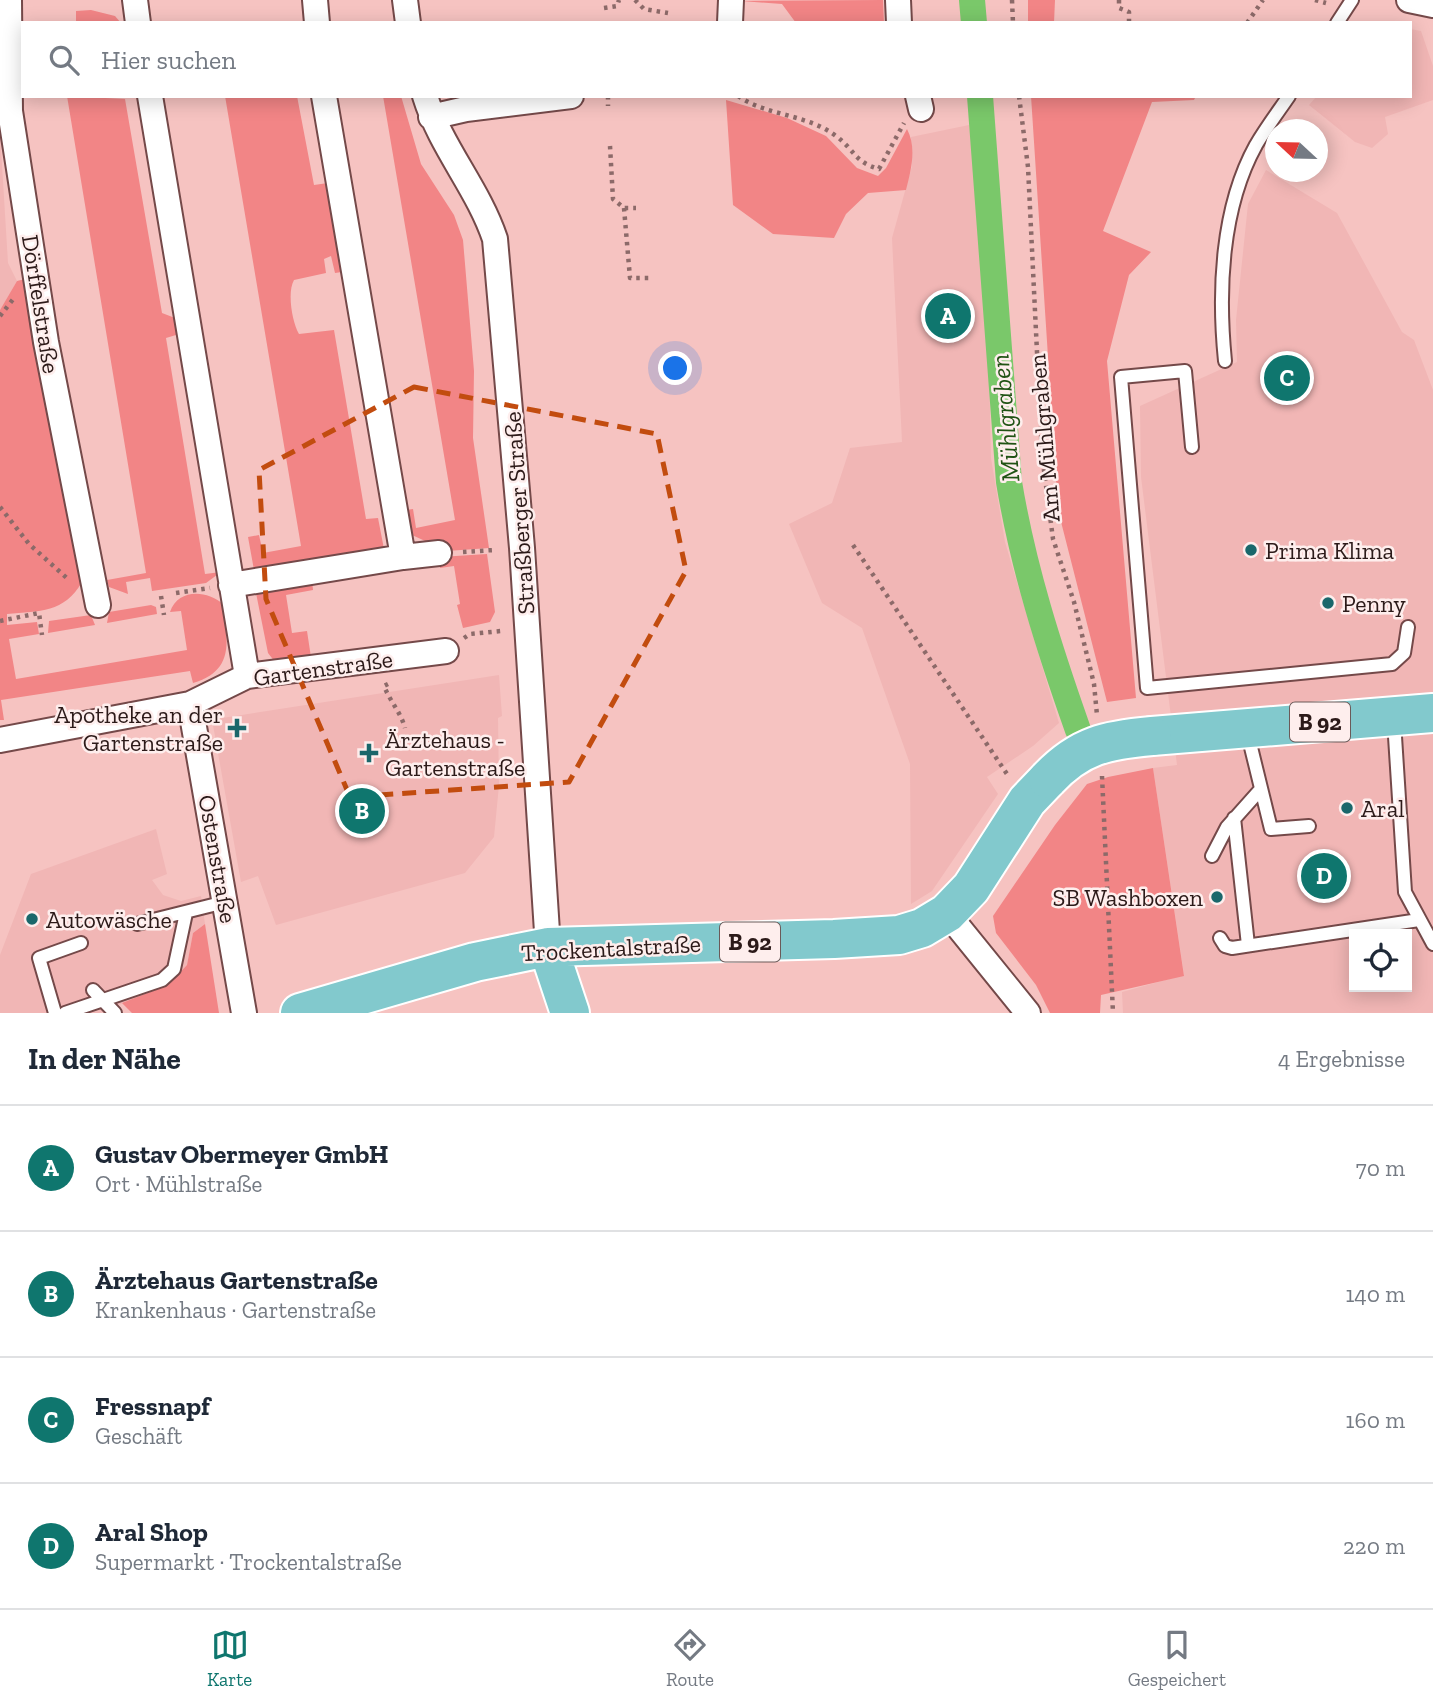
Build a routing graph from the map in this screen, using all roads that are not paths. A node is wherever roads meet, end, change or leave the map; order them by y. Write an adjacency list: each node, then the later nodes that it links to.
1 (9, 0): 26 (street, Dörffelstraße)
2 (135, 0): 10 (street)
3 (315, 0): 11 (street)
4 (405, 0): 12 (street)
5 (731, 0): 13 (street)
6 (898, 0): 14 (street)
7 (1352, 0): 15 (lane)
8 (1409, 0): 9 (street)
9 (1433, 5)
10 (138, 21)
11 (317, 21)
12 (408, 21)
13 (730, 21)
14 (899, 21)
15 (1338, 21)
16 (150, 98): 25 (street)
17 (324, 98): 24 (street)
18 (555, 98): 20 (street)
19 (1288, 98): 21 (lane)
20 (428, 106): 48 (street, Straßberger Straße)
21 (1225, 361)
22 (1192, 447): 27 (lane)
23 (439, 553): 24 (street)
24 (403, 557): 25 (street)
25 (231, 585): 29 (street)
26 (98, 605)
27 (1408, 627)
28 (446, 651): 29 (street, Gartenstraße)
29 (247, 676): 30 (street, Gartenstraße)
30 (190, 704): 34 (street, Gartenstraße); 39 (street, Ostenstraße)
31 (1433, 713): 32 (main road, Trockentalstraße / B 92)
32 (1394, 716): 33 (main road, Trockentalstraße / B 92); 42 (lane)
33 (1246, 728): 35 (lane); 40 (main road, Trockentalstraße / B 92, bridge)
34 (0, 740)
35 (1260, 790): 36 (lane); 37 (lane)
36 (1234, 818): 38 (lane); 46 (lane)
37 (1309, 826)
38 (1212, 856)
39 (225, 902): 41 (lane); 53 (street, Ostenstraße)
40 (947, 912): 48 (main road, Trockentalstraße / B 92); 57 (street)
41 (186, 913): 43 (lane); 49 (lane)
42 (1419, 919): 45 (lane); 46 (lane)
43 (138, 924)
44 (1220, 938): 46 (lane)
45 (1433, 944)
46 (1248, 945)
47 (79, 946): 50 (lane)
48 (548, 947): 54 (main road, Trockentalstraße / B 92); 55 (main road, Straßberger Straße); 56 (main road, Straßberger Straße)
49 (97, 995): 51 (lane); 52 (lane)
50 (55, 1013)
51 (65, 1013)
52 (116, 1013)
53 (244, 1013)
54 (300, 1013)
55 (543, 1013)
56 (570, 1013)
57 (1028, 1013)

